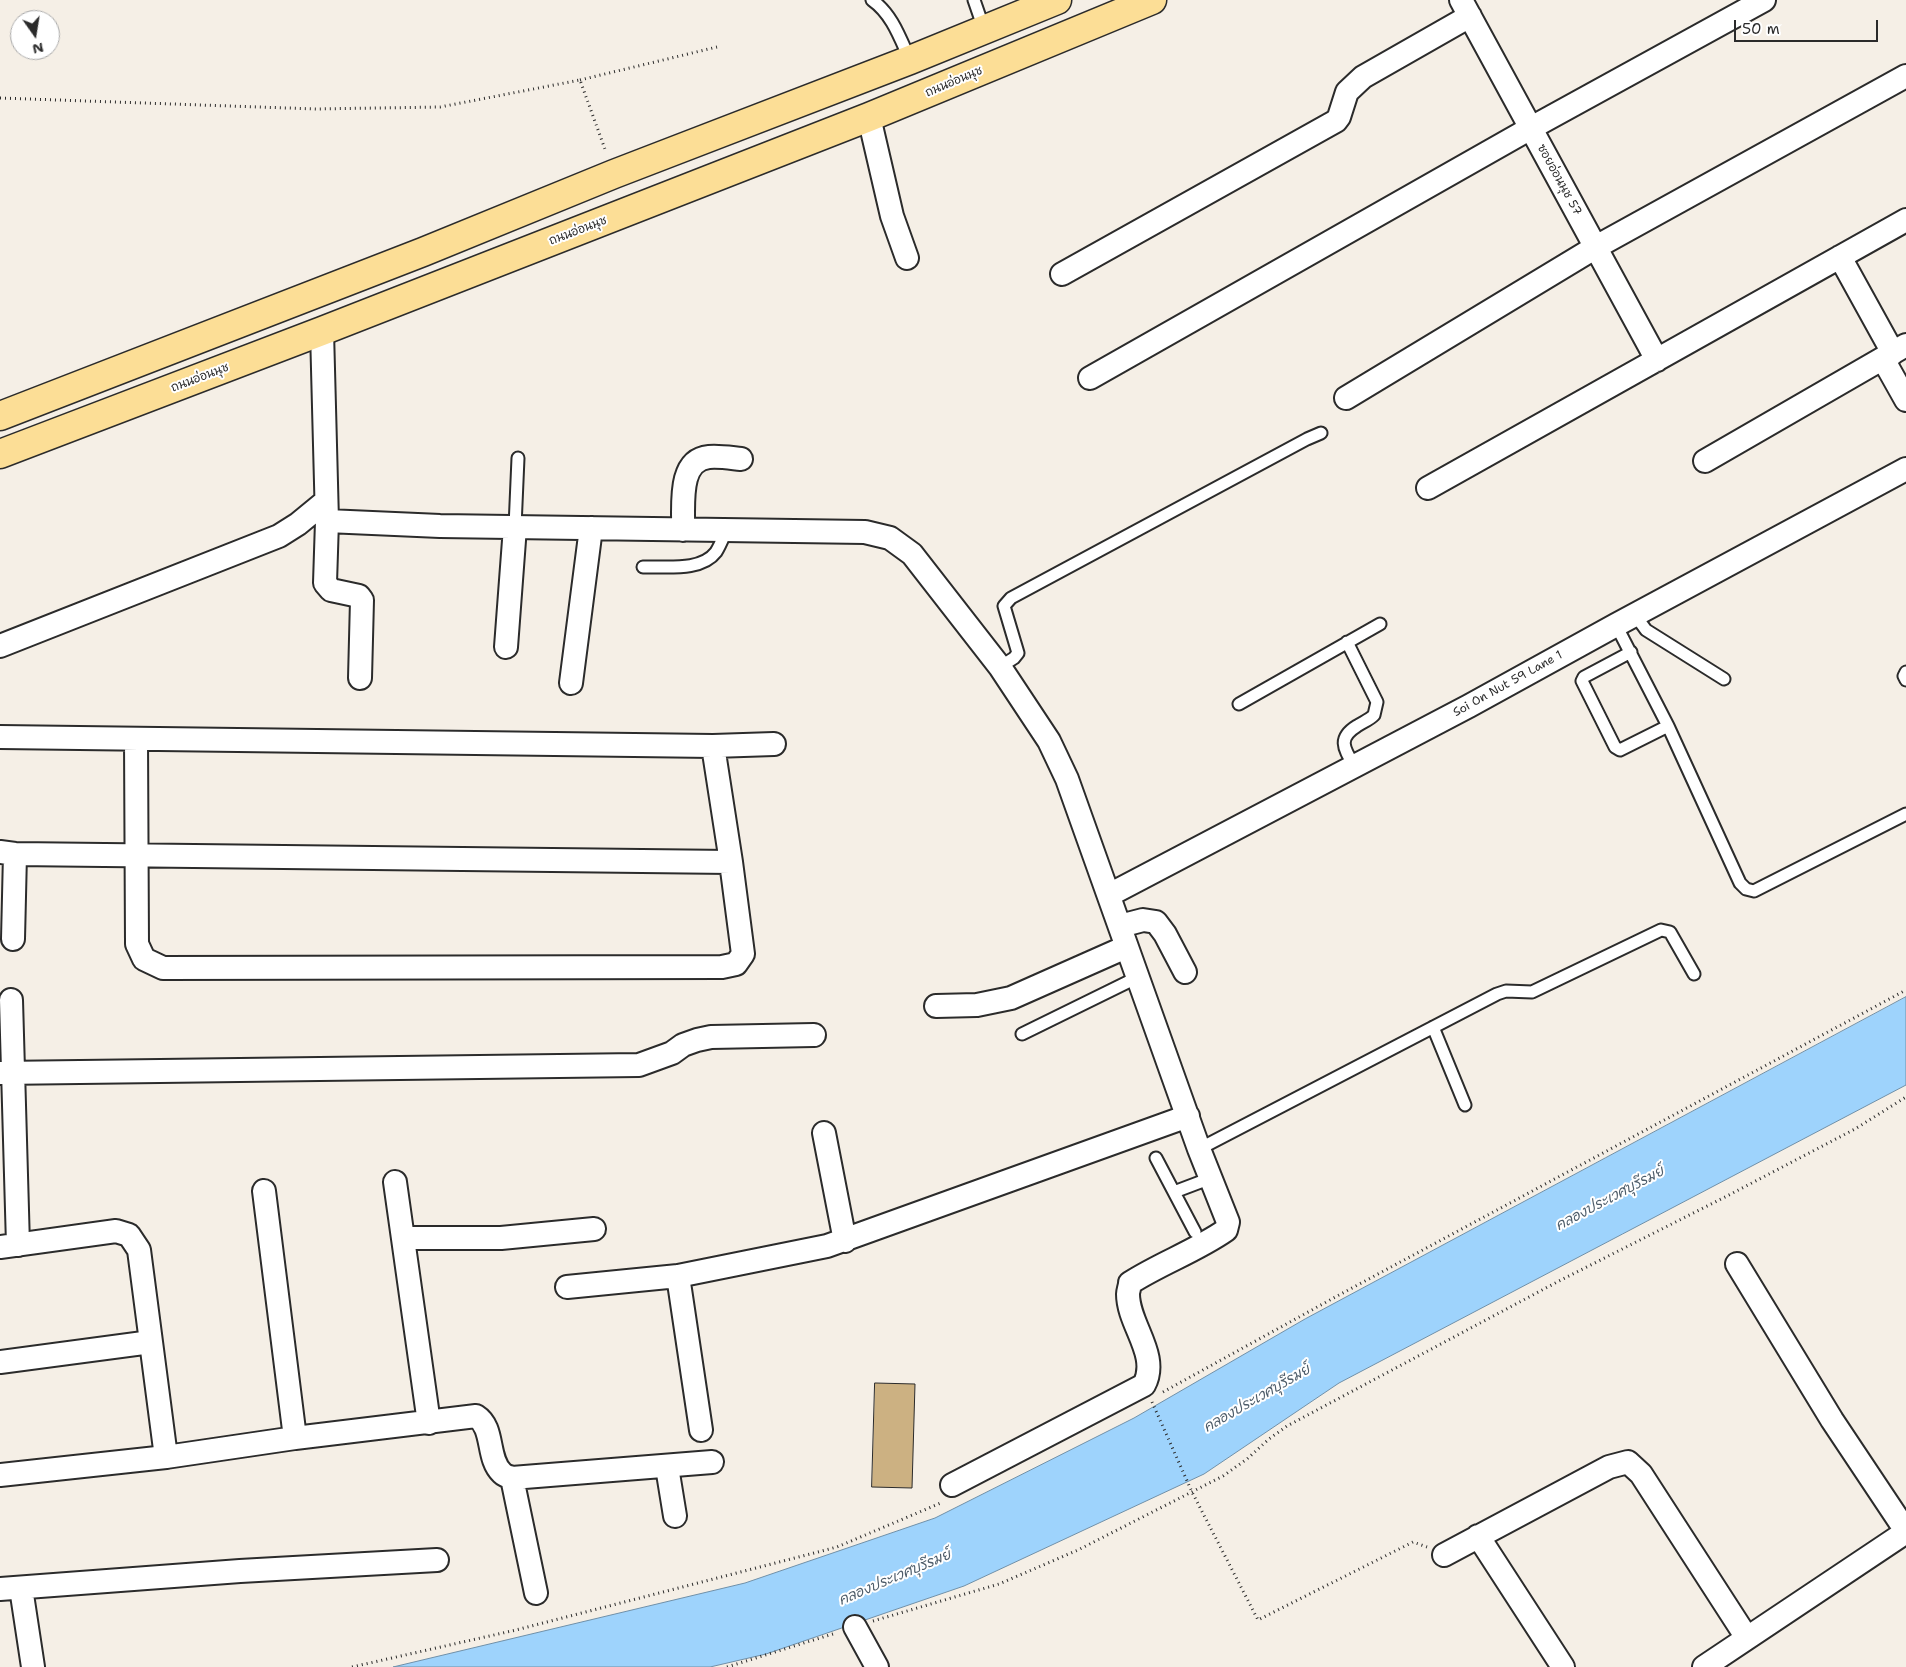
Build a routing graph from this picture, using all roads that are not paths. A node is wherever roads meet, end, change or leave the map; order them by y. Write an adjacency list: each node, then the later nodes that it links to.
1 (872, 0): 8 (lane)
2 (974, 0): 7 (lane)
3 (1056, 0): 7 (main road)
4 (1152, 0): 10 (main road, ถนนอ่อนนุช)
5 (1764, 0): 11 (street)
6 (1465, 8): 11 (street, ซอยอ่อนนุช 57); 17 (street)
7 (984, 29): 8 (main road)
8 (910, 60): 14 (main road)
9 (1906, 76): 13 (street)
10 (869, 117): 16 (street); 18 (main road, ถนนอ่อนนุช)
11 (1531, 128): 13 (street, ซอยอ่อนนุช 57); 22 (street)
12 (1906, 220): 15 (street)
13 (1596, 247): 21 (street, ซอยอ่อนนุช 57); 23 (street)
14 (423, 252): 18 (main road); 25 (main road)
15 (1840, 256): 20 (street); 21 (street)
16 (907, 258)
17 (1062, 274)
18 (436, 287): 19 (main road, ถนนอ่อนนุช)
19 (322, 332): 27 (main road, ถนนอ่อนนุช); 33 (street)
20 (1894, 352): 24 (street); 30 (street)
21 (1657, 360): 32 (street)
22 (1090, 378)
23 (1346, 398)
24 (1906, 400)
25 (0, 416)
26 (1322, 433): 45 (lane)
27 (0, 454)
28 (518, 458): 34 (lane)
29 (740, 459): 36 (street)
30 (1705, 461)
31 (1906, 469): 39 (street, Soi On Nut 59 Lane 1)
32 (1428, 488)
33 (327, 511): 34 (street); 42 (street); 47 (street)
34 (515, 527): 35 (street); 43 (street)
35 (591, 528): 36 (street); 50 (street)
36 (683, 530): 37 (street)
37 (726, 530): 38 (lane); 45 (street)
38 (643, 566)
39 (1626, 620): 44 (lane); 48 (lane); 57 (street, Soi On Nut 59 Lane 1)
40 (1380, 624): 41 (lane)
41 (1347, 642): 51 (lane); 57 (lane)
42 (0, 646)
43 (506, 647)
44 (1630, 652): 52 (lane); 52 (lane)
45 (1000, 667): 62 (street)
46 (1906, 672): 49 (lane)
47 (360, 678)
48 (1724, 679)
49 (1906, 680)
50 (571, 683)
51 (1239, 704)
52 (1668, 726): 58 (lane)
53 (0, 737): 54 (street)
54 (136, 739): 56 (street); 60 (street)
55 (774, 744): 56 (street)
56 (713, 746): 61 (street)
57 (1355, 767): 62 (street, Soi On Nut 59 Lane 1)
58 (1906, 814)
59 (8, 853): 60 (street); 64 (street)
60 (136, 856): 61 (street); 61 (street)
61 (731, 862)
62 (1109, 895): 63 (street)
63 (1120, 926): 65 (street); 66 (street)
64 (14, 939)
65 (1126, 947): 68 (street); 70 (street)
66 (1185, 972)
67 (1694, 974): 71 (lane)
68 (1138, 977): 72 (lane); 76 (street)
69 (11, 1000): 74 (street)
70 (936, 1006)
71 (1433, 1027): 75 (lane); 78 (lane)
72 (1022, 1034)
73 (814, 1036): 74 (street)
74 (7, 1072): 88 (street)
75 (1465, 1105)
76 (1188, 1116): 78 (street); 87 (street)
77 (824, 1133): 87 (street)
78 (1199, 1149): 80 (street)
79 (1156, 1158): 83 (lane)
80 (1211, 1178): 83 (lane); 102 (street)
81 (395, 1182): 86 (street)
82 (264, 1191): 96 (street)
83 (1174, 1192): 85 (lane)
84 (594, 1229): 86 (street)
85 (1195, 1232)
86 (403, 1238): 94 (street)
87 (838, 1243): 90 (street)
88 (9, 1246): 92 (street)
89 (1737, 1264): 104 (street)
90 (678, 1276): 91 (street); 95 (street)
91 (567, 1287)
92 (151, 1342): 93 (street); 97 (street)
93 (0, 1362)
94 (429, 1423): 96 (street); 101 (street)
95 (701, 1430)
96 (295, 1438): 97 (street)
97 (166, 1457): 100 (street)
98 (712, 1462): 99 (street)
99 (667, 1467): 101 (street); 103 (street)
100 (0, 1475)
101 (512, 1478): 109 (street)
102 (952, 1485)
103 (676, 1516)
104 (1906, 1531): 111 (street)
105 (1478, 1536): 106 (street); 111 (street); 114 (street)
106 (1444, 1554)
107 (437, 1560): 108 (street)
108 (11, 1589): 112 (street)
109 (536, 1593)
110 (855, 1627): 113 (street)
111 (1747, 1638): 115 (street)
112 (33, 1667)
113 (878, 1667)
114 (1563, 1667)
115 (1704, 1667)

